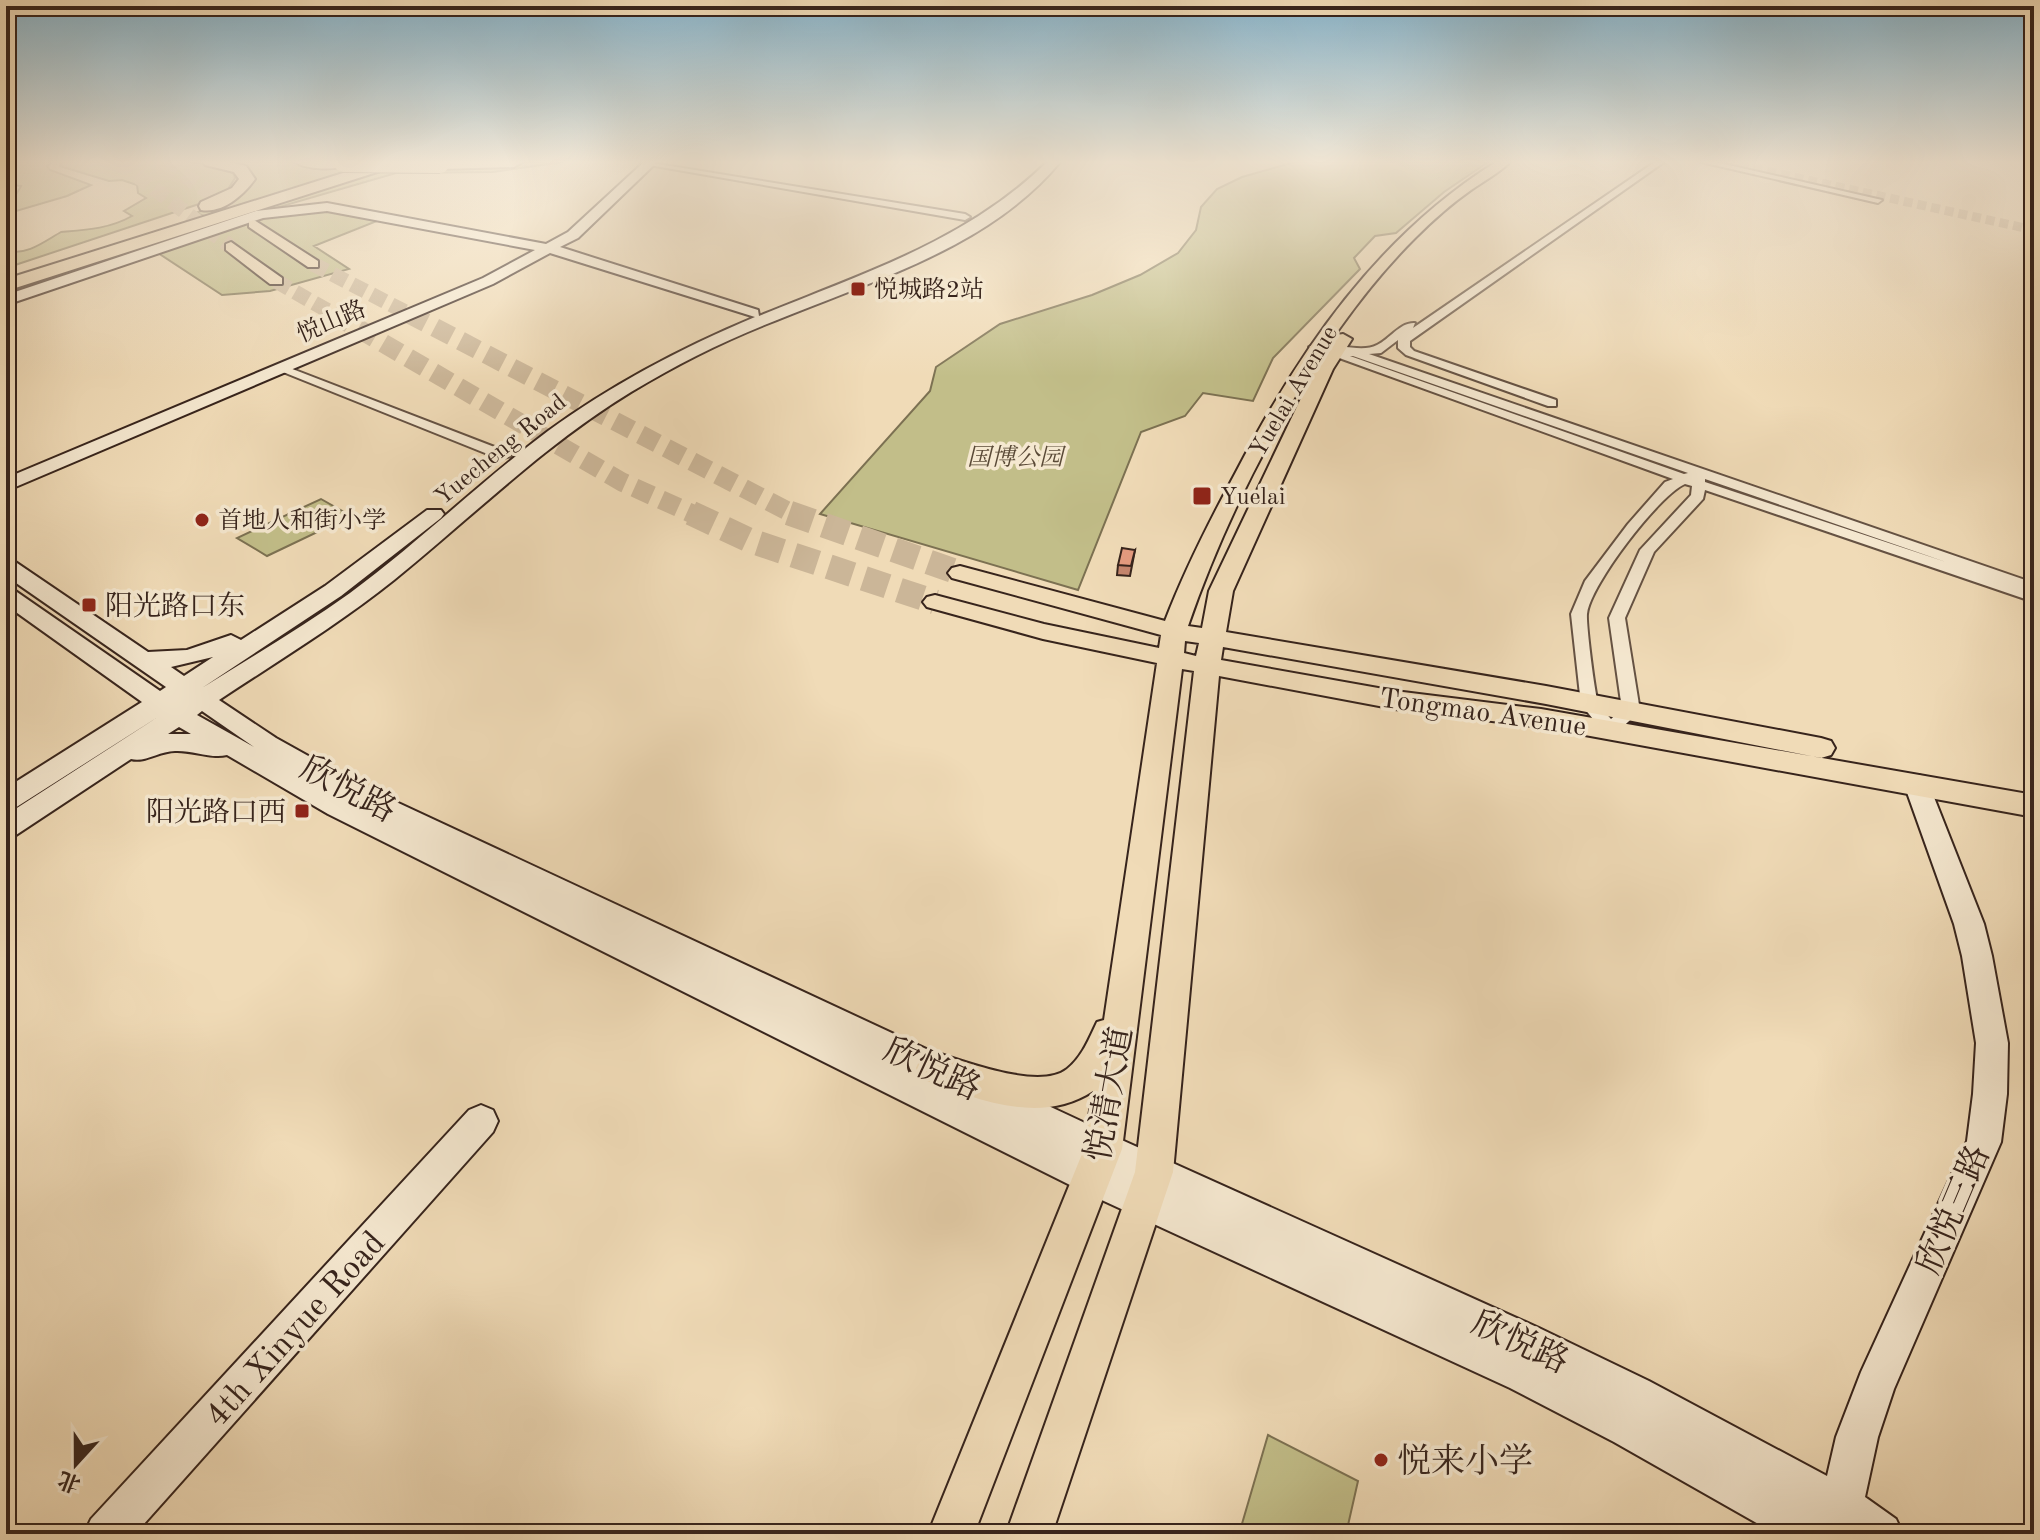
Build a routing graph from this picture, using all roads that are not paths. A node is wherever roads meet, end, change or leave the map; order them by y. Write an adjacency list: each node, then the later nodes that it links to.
1 (130, 234): 17 (highway)
2 (146, 234): 17 (highway)
3 (155, 234): 17 (highway)
4 (198, 234): 19 (main road)
5 (269, 234): 16 (main road)
6 (474, 234): 15 (main road)
7 (568, 234): 15 (main road, 悦山路)
8 (933, 234): 20 (main road, Yuecheng Road)
9 (958, 234): 38 (main road, Yuecheng Road)
10 (1412, 234): 21 (main road, Yuelai Avenue)
11 (1433, 234): 21 (main road, Yuelai Avenue)
12 (1542, 234): 21 (street)
13 (1557, 234): 23 (street)
14 (231, 247): 18 (main road)
15 (544, 248): 20 (main road); 22 (main road, 悦山路); 25 (main road, 悦山路)
16 (313, 264)
17 (9, 278)
18 (276, 281)
19 (6, 300)
20 (753, 313): 24 (main road, Yuecheng Road)
21 (1328, 350): 26 (street); 35 (main road, Yuelai Avenue); 36 (main road, Yuelai Avenue)
22 (282, 368): 24 (street); 27 (main road, 悦山路)
23 (1552, 403)
24 (505, 456): 34 (main road, Yuecheng Road)
25 (6, 473)
26 (1695, 478): 30 (street); 32 (street); 39 (street); 40 (street)
27 (6, 485)
28 (6, 566): 37 (main road, 欣悦路)
29 (960, 573): 35 (main road, Tongmao Avenue)
30 (2034, 588)
31 (6, 595): 38 (main road, 欣悦路)
32 (2034, 597)
33 (935, 602): 35 (main road, Tongmao Avenue)
34 (290, 619): 37 (main road); 38 (main road, Yuecheng Road)
35 (1173, 645): 36 (main road, Tongmao Avenue); 49 (main road, 悦清大道)
36 (1209, 652): 39 (main road, Tongmao Avenue); 41 (main road, Tongmao Avenue); 53 (main road, 悦清大道)
37 (143, 659): 38 (main road, 欣悦路)
38 (180, 701): 42 (main road, 欣悦路); 44 (main road, Yuecheng Road); 46 (main road, Yuecheng Road); 50 (main road, 欣悦路)
39 (1589, 704): 40 (main road, Tongmao Avenue); 41 (street)
40 (1631, 711): 41 (street); 45 (main road, Tongmao Avenue)
41 (1610, 729): 43 (main road, Tongmao Avenue)
42 (255, 758): 44 (main road); 52 (main road, 欣悦路)
43 (1917, 784): 47 (main road, Tongmao Avenue); 54 (main road, 欣悦三路)
44 (70, 785): 48 (main road, Yuecheng Road)
45 (2034, 788)
46 (6, 801)
47 (2034, 806)
48 (6, 828)
49 (1127, 979): 50 (main road); 52 (main road, 悦清大道)
50 (934, 1068): 52 (main road, 欣悦路)
51 (481, 1121): 55 (main road, 4th Xinyue Road)
52 (1098, 1164): 53 (main road, 欣悦路); 56 (main road, 悦清大道)
53 (1149, 1187): 54 (main road, 欣悦路); 57 (main road, 悦清大道); 58 (main road, 欣悦路)
54 (1838, 1521): 59 (main road, 欣悦路)
55 (106, 1534)
56 (951, 1534)
57 (1029, 1534)
58 (1818, 1534)
59 (1881, 1534)

